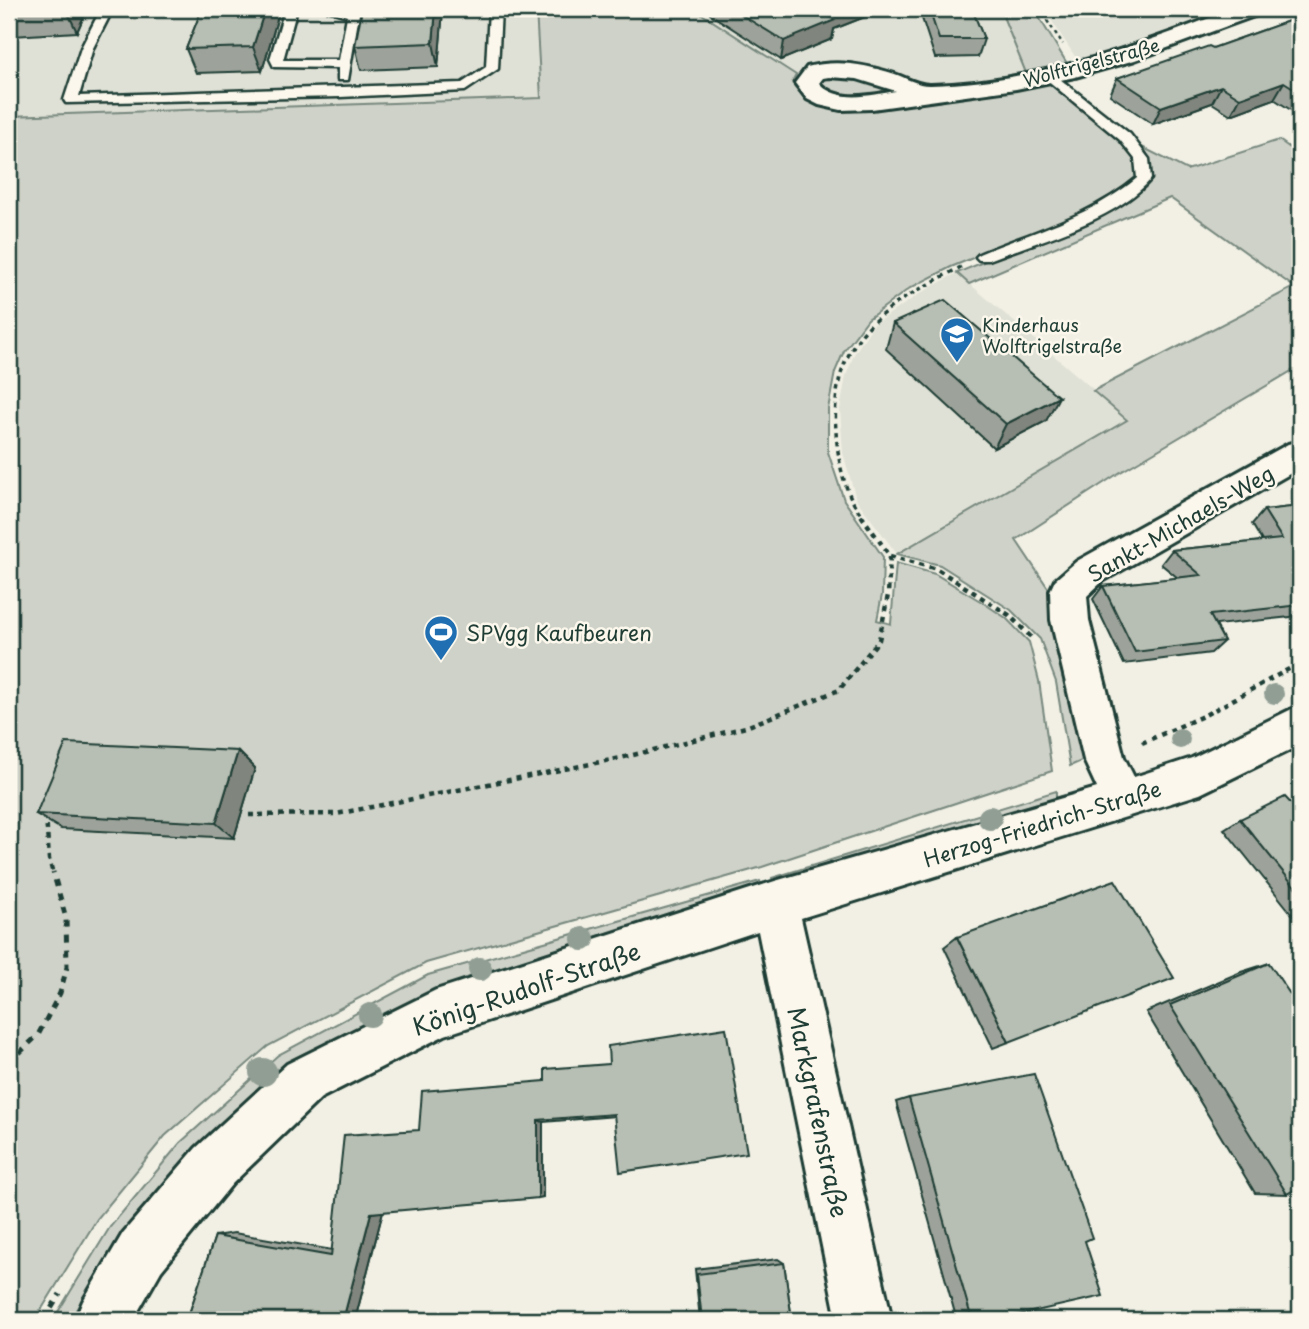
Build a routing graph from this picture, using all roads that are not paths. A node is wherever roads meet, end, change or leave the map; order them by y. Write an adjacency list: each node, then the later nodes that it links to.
1 (107, 9): 8 (lane)
2 (294, 9): 6 (lane)
3 (330, 9): 6 (lane)
4 (495, 9): 8 (lane)
5 (1252, 9): 7 (street, Wolftrigelstraße)
6 (345, 64): 8 (lane)
7 (1051, 75): 9 (street, Wolftrigelstraße); 10 (lane)
8 (340, 93)
9 (925, 93)
10 (984, 257)
11 (1300, 453): 13 (street, Sankt-Michaels-Weg)
12 (1300, 723): 13 (street, Herzog-Friedrich-Straße)
13 (1124, 800): 14 (street, Herzog-Friedrich-Straße)
14 (775, 903): 15 (street, König-Rudolf-Straße); 16 (street, Markgrafenstraße)
15 (102, 1320)
16 (865, 1320)

